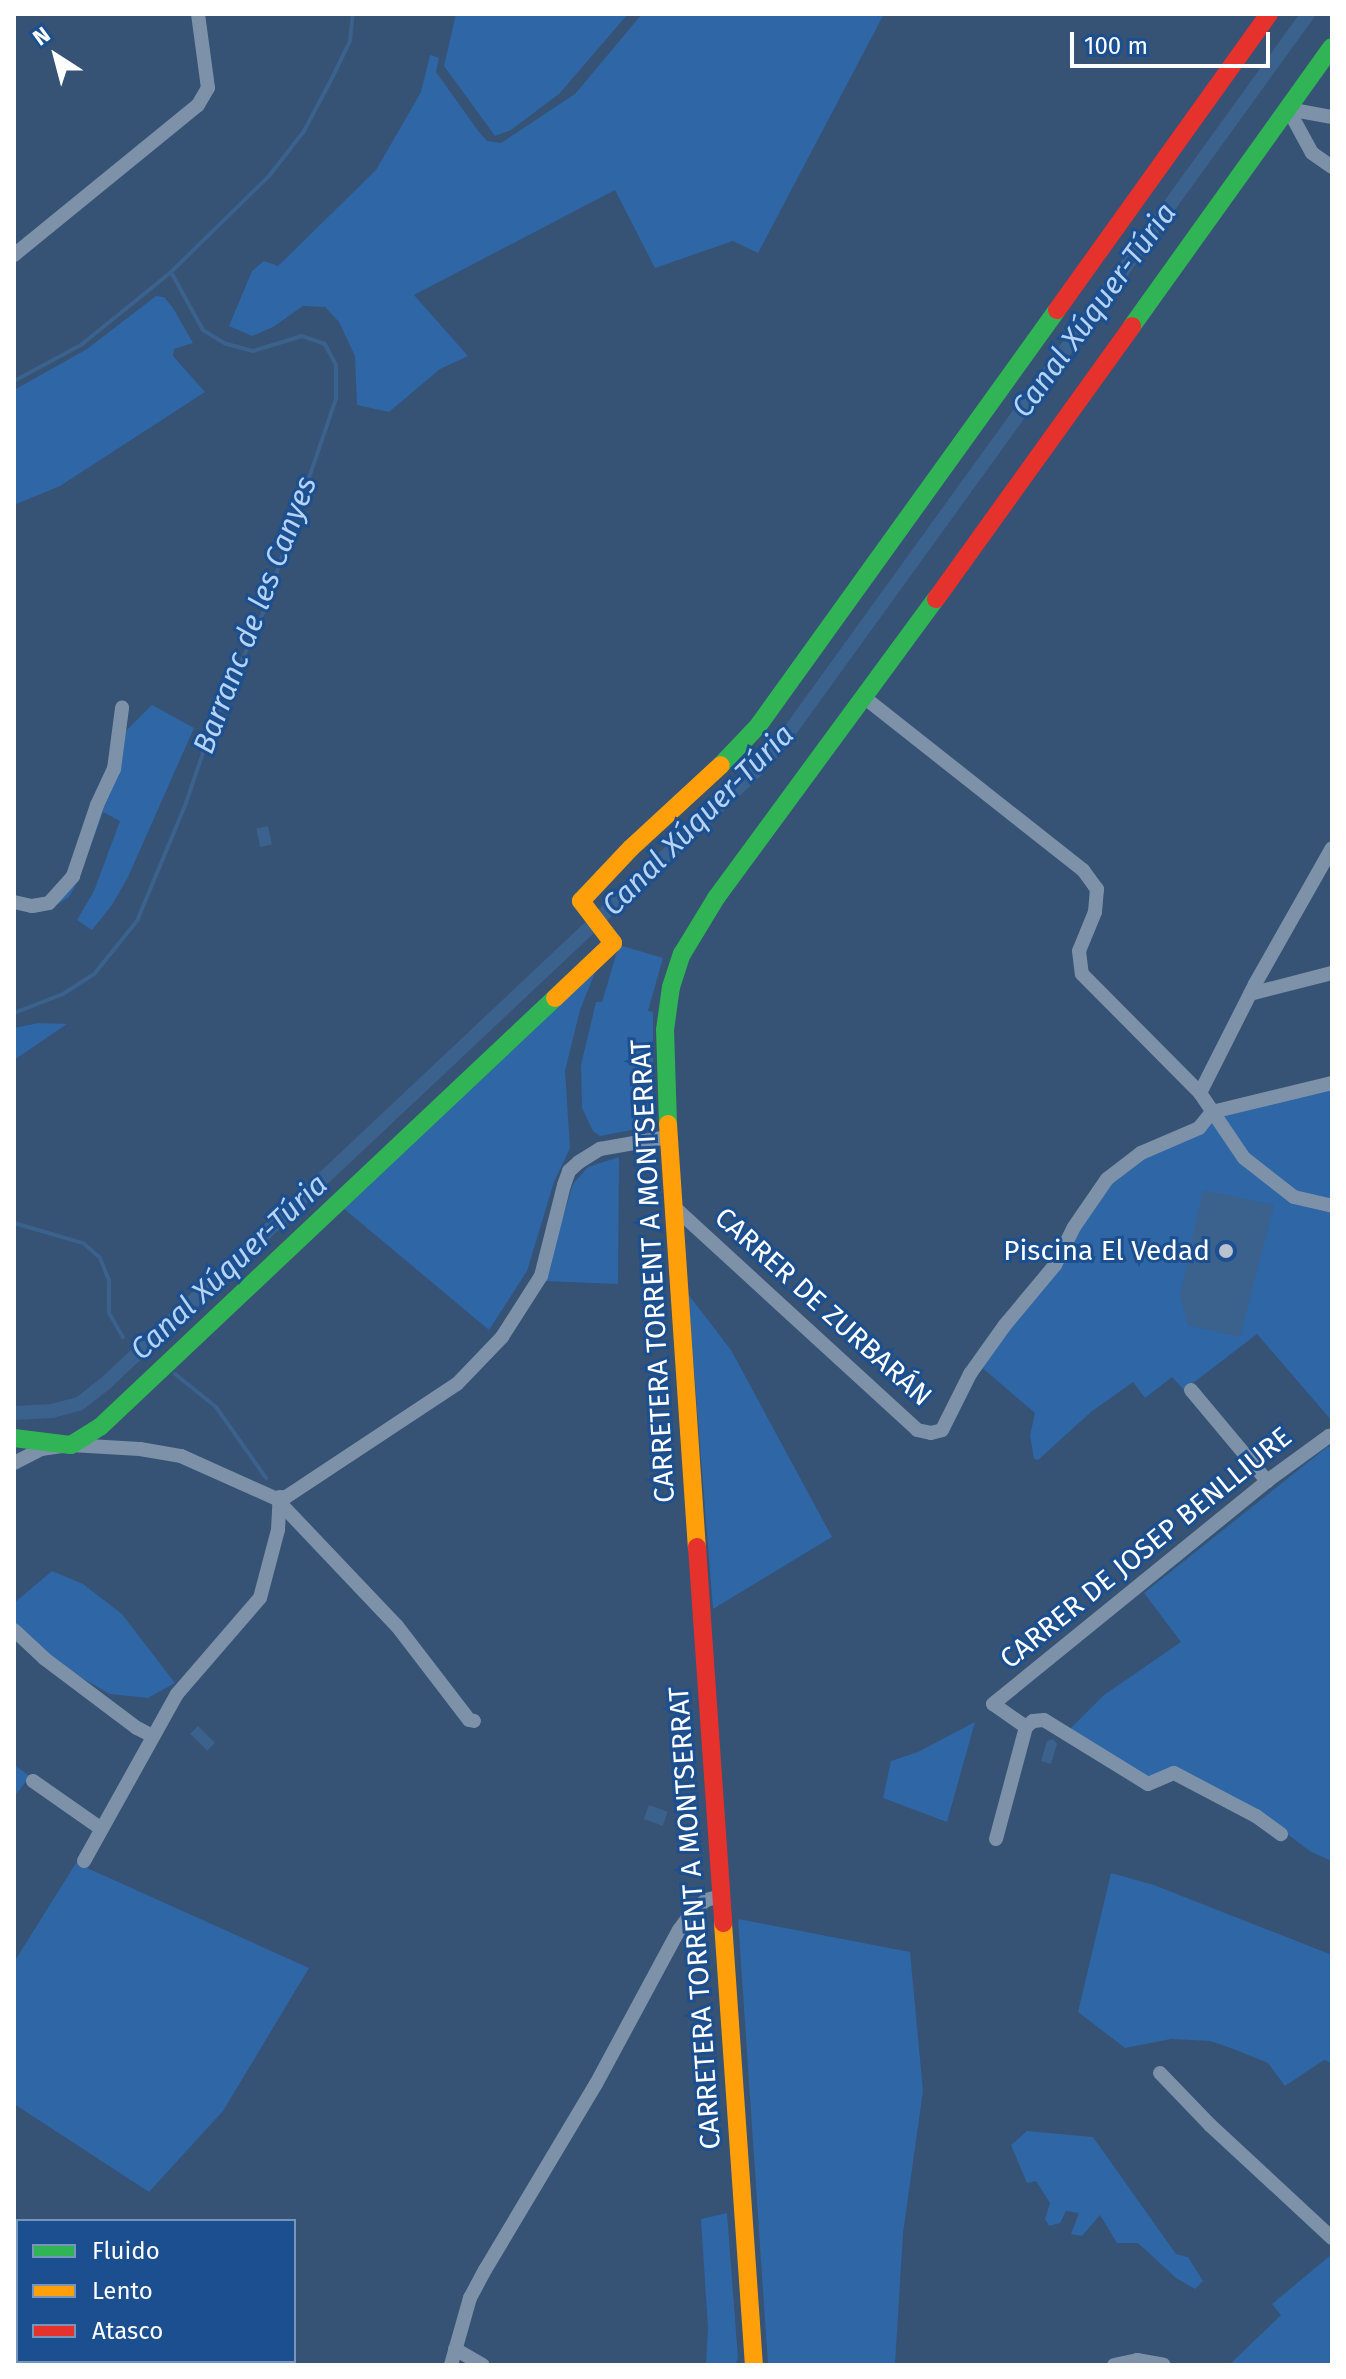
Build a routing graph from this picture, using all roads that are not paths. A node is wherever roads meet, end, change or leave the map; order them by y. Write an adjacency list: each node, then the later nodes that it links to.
1 (198, 14): 7 (street)
2 (1269, 14): 23 (main road)
3 (1332, 47): 4 (main road, CARRETERA TORRENT A MONTSERRAT)
4 (1288, 109): 5 (street); 6 (street); 8 (main road, CARRETERA TORRENT A MONTSERRAT)
5 (1332, 117)
6 (1332, 167)
7 (14, 255)
8 (865, 698): 15 (street); 17 (main road, CARRETERA TORRENT A MONTSERRAT)
9 (122, 708): 11 (street)
10 (1332, 848): 13 (street)
11 (14, 902)
12 (1332, 973): 13 (street)
13 (1250, 994): 15 (street)
14 (1332, 1083): 16 (street)
15 (1200, 1093): 16 (street)
16 (1212, 1112): 18 (street); 19 (street, CARRER DE ZURBARÁN)
17 (668, 1137): 19 (main road, CARRETERA TORRENT A MONTSERRAT); 26 (street)
18 (1332, 1206)
19 (674, 1207): 36 (main road, CARRETERA TORRENT A MONTSERRAT)
20 (1191, 1390): 25 (street)
21 (1332, 1437): 25 (street, CARRER DE JOSEP BENLLIURE)
22 (14, 1438): 23 (main road)
23 (71, 1445): 24 (street); 26 (street)
24 (14, 1463)
25 (1267, 1481): 29 (street, CARRER DE JOSEP BENLLIURE)
26 (281, 1501): 28 (street); 30 (street)
27 (14, 1630): 30 (street)
28 (474, 1721)
29 (1026, 1727): 33 (street); 34 (street)
30 (153, 1736): 32 (street)
31 (33, 1781): 32 (street)
32 (100, 1828): 35 (street)
33 (1281, 1834)
34 (996, 1839)
35 (84, 1861)
36 (722, 1896): 39 (street); 42 (main road, CARRETERA TORRENT A MONTSERRAT)
37 (1160, 2073): 38 (street)
38 (1332, 2238)
39 (455, 2349): 40 (street); 41 (street)
40 (451, 2365)
41 (483, 2365)
42 (754, 2365)
43 (1114, 2365): 44 (street)
44 (1164, 2365)

